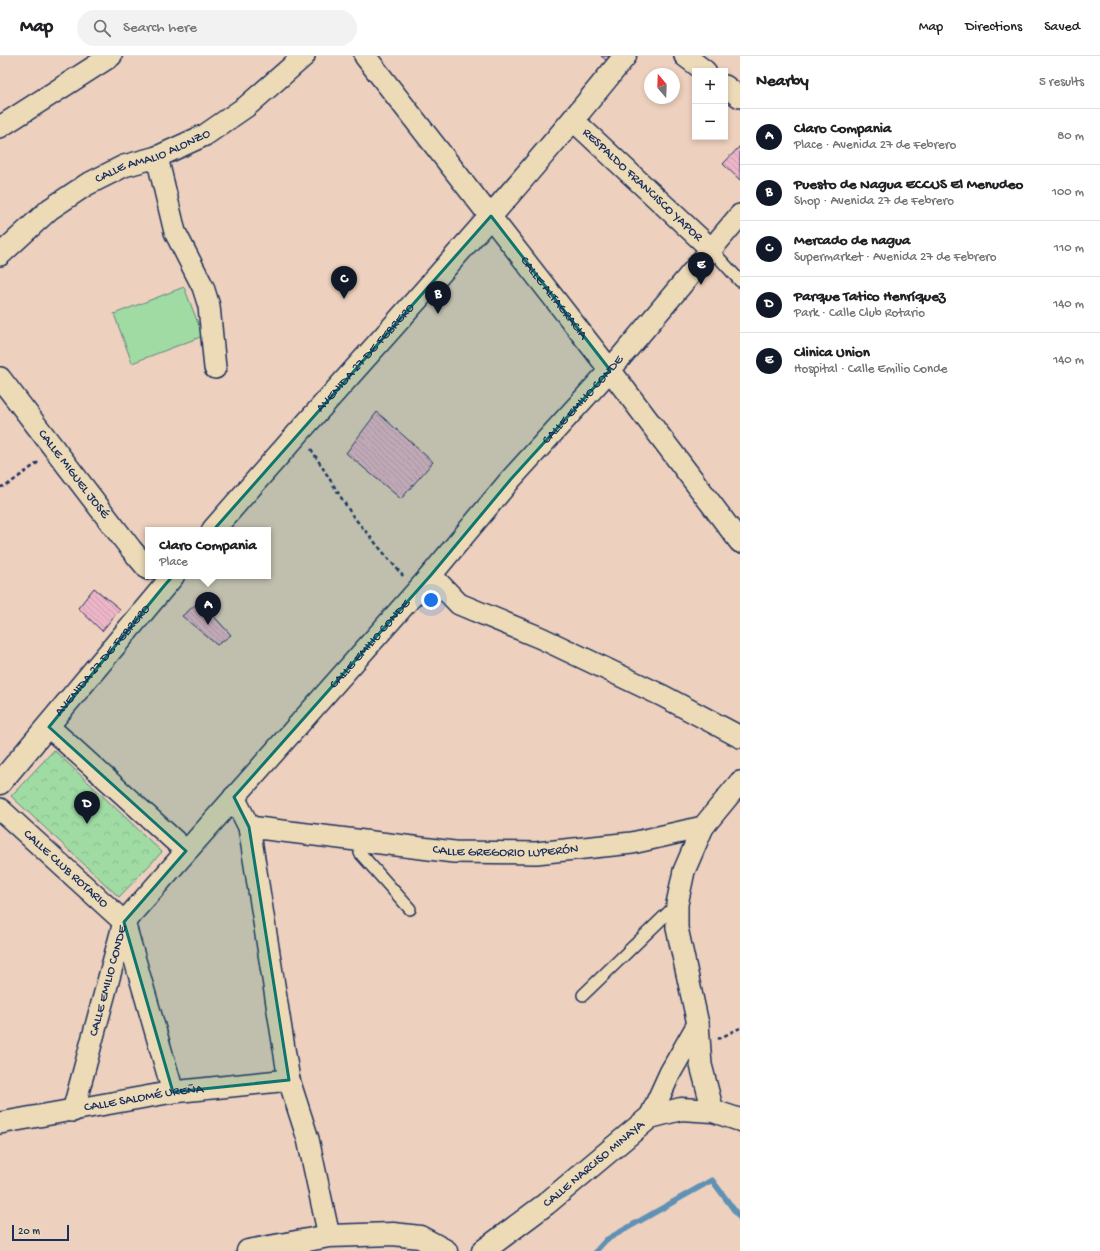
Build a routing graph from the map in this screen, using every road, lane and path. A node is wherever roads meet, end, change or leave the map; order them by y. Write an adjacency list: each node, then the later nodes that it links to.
1 (111, 56): 10 (street)
2 (304, 56): 11 (street, CALLE AMALIO ALONZO)
3 (365, 56): 13 (street, CALLE ALTAGRACIA)
4 (625, 56): 9 (street, AVENIDA 27 DE FEBRERO)
5 (685, 56): 6 (street)
6 (701, 68)
7 (728, 88): 8 (street)
8 (740, 97)
9 (573, 120): 13 (street, AVENIDA 27 DE FEBRERO); 14 (street, RESPALDO FRANCISCO YAPOR)
10 (0, 128)
11 (157, 157): 15 (street, CALLE AMALIO ALONZO); 17 (street)
12 (740, 215): 14 (street, CALLE EMILIO CONDE)
13 (490, 216): 18 (street, CALLE ALTAGRACIA); 20 (street, AVENIDA 27 DE FEBRERO)
14 (711, 249): 16 (lane); 18 (street, CALLE EMILIO CONDE)
15 (0, 255)
16 (740, 281)
17 (215, 368)
18 (610, 370): 24 (street, CALLE ALTAGRACIA); 26 (street, CALLE EMILIO CONDE)
19 (0, 378): 21 (street, CALLE MIGUEL JOSÉ)
20 (299, 430): 23 (street, AVENIDA 27 DE FEBRERO); 28 (path)
21 (56, 450): 22 (path); 25 (street, CALLE MIGUEL JOSÉ)
22 (0, 487)
23 (215, 527)
24 (740, 542)
25 (145, 565)
26 (431, 575): 28 (street, CALLE EMILIO CONDE); 30 (street)
27 (164, 579): 29 (street, AVENIDA 27 DE FEBRERO)
28 (416, 592): 33 (street, CALLE EMILIO CONDE)
29 (49, 727): 32 (street, AVENIDA 27 DE FEBRERO); 38 (street)
30 (740, 737)
31 (740, 782): 36 (street)
32 (0, 783)
33 (234, 797): 35 (street); 38 (street, CALLE EMILIO CONDE)
34 (0, 810): 41 (street, CALLE CLUB ROTARIO)
35 (249, 827): 37 (street, CALLE GREGORIO LUPERÓN); 44 (street)
36 (703, 828): 37 (street, CALLE GREGORIO LUPERÓN); 39 (street)
37 (360, 841): 40 (lane)
38 (186, 851): 41 (street, CALLE EMILIO CONDE)
39 (677, 904): 42 (lane); 43 (street)
40 (410, 909)
41 (124, 922): 45 (street); 46 (street, CALLE EMILIO CONDE)
42 (583, 994)
43 (698, 1024): 47 (street); 48 (street)
44 (289, 1080): 45 (street, CALLE SALOMÉ UREÑA); 51 (street)
45 (173, 1092): 46 (street, CALLE SALOMÉ UREÑA)
46 (73, 1111): 50 (street, CALLE SALOMÉ UREÑA)
47 (713, 1112): 48 (street, CALLE NARCISO MINAYA); 49 (street, CALLE NARCISO MINAYA)
48 (650, 1117): 54 (street, CALLE NARCISO MINAYA)
49 (740, 1120)
50 (0, 1123)
51 (329, 1236): 52 (street); 53 (street)
52 (248, 1251)
53 (446, 1251)
54 (483, 1251)

